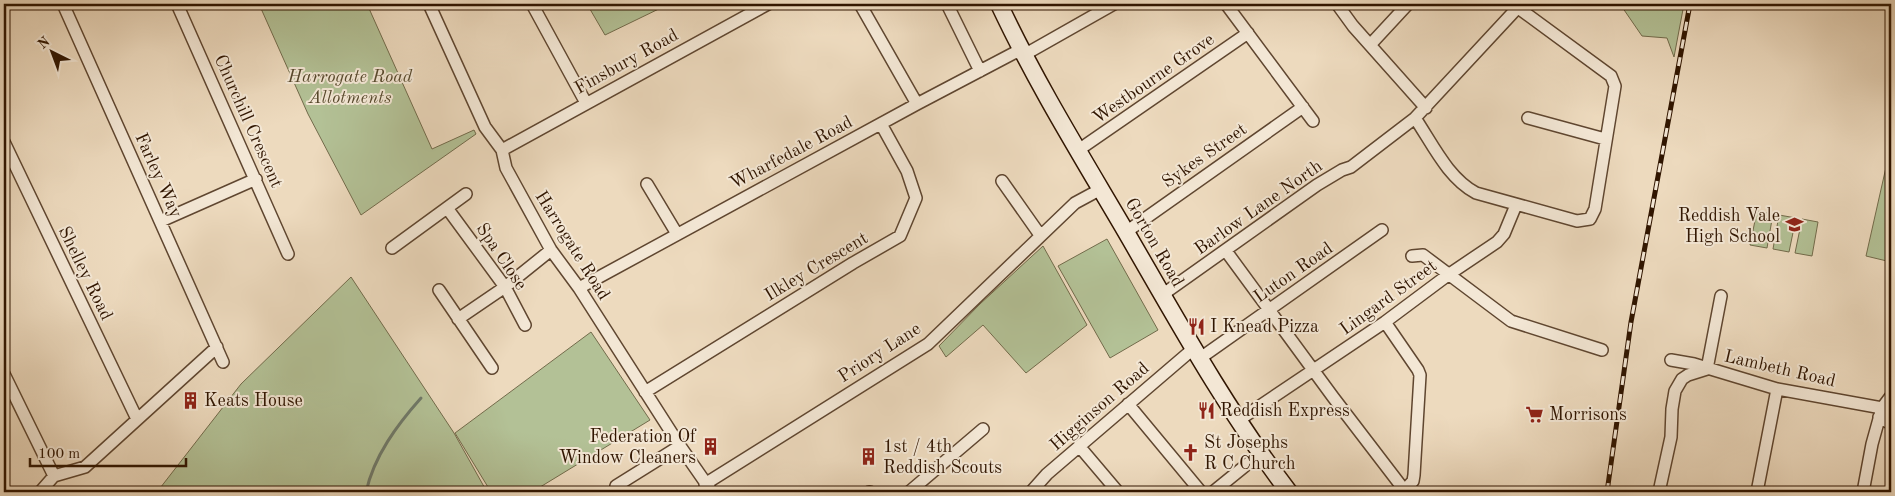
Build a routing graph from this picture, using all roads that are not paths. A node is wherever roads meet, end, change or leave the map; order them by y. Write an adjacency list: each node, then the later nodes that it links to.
1 (63, 4): 38 (street, Farley Way)
2 (177, 4): 31 (street, Churchill Crescent)
3 (429, 4): 29 (street, Harrogate Road)
4 (532, 4): 19 (street)
5 (768, 4): 14 (street, Finsbury Road)
6 (860, 4): 20 (street)
7 (947, 4): 18 (street)
8 (999, 4): 17 (main road, Gorton Road)
9 (1114, 4): 17 (street, Wharfedale Road)
10 (1226, 4): 15 (street)
11 (1337, 4): 16 (street)
12 (1408, 4): 16 (street)
13 (1519, 5): 22 (street, Barlow Lane North); 27 (street)
14 (747, 9): 19 (street, Finsbury Road)
15 (1248, 33): 21 (street); 30 (street, Westbourne Grove)
16 (1370, 45): 22 (street)
17 (1022, 52): 18 (street, Wharfedale Road); 30 (main road, Gorton Road)
18 (980, 71): 20 (street, Wharfedale Road)
19 (586, 103): 29 (street, Finsbury Road)
20 (917, 104): 26 (street, Wharfedale Road)
21 (1303, 107): 25 (street); 40 (street, Sykes Street)
22 (1426, 108): 23 (street, Barlow Lane North)
23 (1415, 118): 36 (street); 45 (street, Barlow Lane North)
24 (1528, 118): 27 (street)
25 (1313, 121)
26 (881, 124): 41 (street, Wharfedale Road); 68 (street, Ilkley Crescent)
27 (1605, 139): 36 (street)
28 (4, 142): 72 (street, Shelley Road)
29 (502, 150): 44 (street, Harrogate Road)
30 (1077, 151): 34 (main road, Gorton Road)
31 (256, 179): 38 (street); 46 (street, Churchill Crescent)
32 (1002, 181): 42 (street)
33 (647, 184): 41 (street)
34 (1101, 189): 40 (main road, Gorton Road); 42 (street, Priory Lane)
35 (466, 194): 37 (street)
36 (1516, 205): 48 (street, Lingard Street)
37 (447, 208): 43 (street); 49 (street, Spa Close)
38 (161, 221): 58 (street, Farley Way)
39 (1382, 230): 54 (street, Luton Road)
40 (1126, 232): 52 (main road, Gorton Road)
41 (677, 234): 50 (street, Wharfedale Road)
42 (1040, 235): 81 (street, Priory Lane)
43 (392, 248)
44 (550, 250): 49 (street); 50 (street, Harrogate Road)
45 (1226, 250): 52 (street, Barlow Lane North); 54 (street)
46 (288, 254)
47 (1412, 256): 48 (street)
48 (1448, 275): 56 (street, Lingard Street); 59 (street)
49 (505, 287): 55 (street); 57 (street, Spa Close)
50 (579, 288): 68 (street, Harrogate Road)
51 (439, 290): 55 (street)
52 (1162, 295): 60 (main road, Gorton Road)
53 (1720, 296): 64 (street)
54 (1269, 310): 60 (street, Luton Road); 65 (street)
55 (458, 319): 63 (street)
56 (1385, 322): 65 (street, Lingard Street); 82 (street)
57 (525, 325)
58 (217, 348): 62 (street, Farley Way); 72 (street)
59 (1602, 350)
60 (1196, 354): 70 (street, Higginson Road); 73 (main road, Gorton Road)
61 (1671, 360): 64 (street, Lambeth Road)
62 (223, 362)
63 (492, 368)
64 (1706, 368): 67 (street, Lambeth Road); 90 (street)
65 (1313, 370): 73 (street, Lingard Street); 82 (street)
66 (4, 374): 79 (street)
67 (1777, 389): 71 (street, Lambeth Road); 91 (street)
68 (645, 392): 76 (street, Harrogate Road)
69 (1891, 396): 71 (street)
70 (1128, 404): 77 (street, Higginson Road); 87 (street)
71 (1881, 413): 74 (street, Lambeth Road); 92 (street)
72 (137, 419): 79 (street)
73 (1239, 420): 78 (main road, Gorton Road)
74 (1891, 424)
75 (983, 429): 84 (street)
76 (680, 446): 80 (street); 81 (street, Harrogate Road)
77 (1080, 446): 85 (street, Higginson Road); 86 (street)
78 (1261, 453): 88 (street); 89 (main road, Gorton Road)
79 (54, 476): 83 (street)
80 (616, 486)
81 (708, 488)
82 (1404, 491)
83 (40, 492)
84 (909, 492)
85 (1031, 492)
86 (1118, 492)
87 (1201, 492)
88 (1213, 492)
89 (1289, 492)
90 (1659, 492)
91 (1757, 492)
92 (1863, 492)

